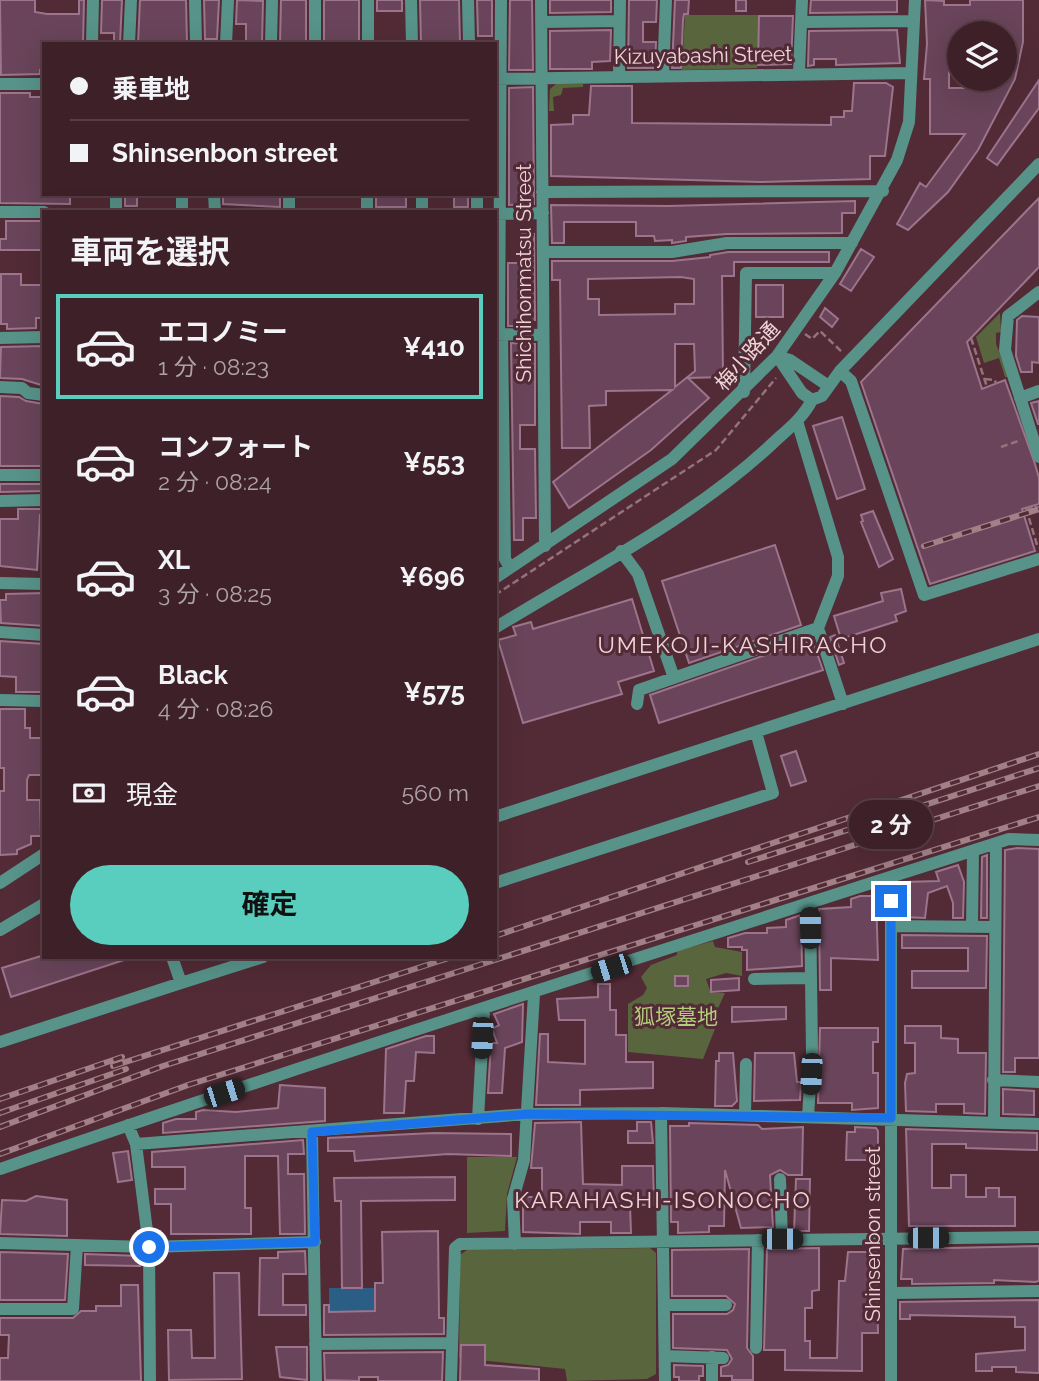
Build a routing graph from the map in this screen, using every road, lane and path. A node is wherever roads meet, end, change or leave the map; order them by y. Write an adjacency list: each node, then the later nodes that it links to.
1 (93, 0): 20 (street)
2 (131, 0): 21 (street)
3 (195, 0): 22 (street)
4 (228, 0): 23 (street)
5 (272, 0): 24 (street)
6 (316, 0): 25 (street)
7 (368, 0): 26 (street)
8 (411, 0): 27 (street)
9 (468, 0): 28 (street)
10 (501, 0): 34 (street)
11 (541, 0): 18 (street, Shichihonmatsu Street)
12 (620, 0): 17 (street)
13 (666, 0): 32 (street)
14 (802, 0): 19 (street)
15 (915, 0): 16 (street)
16 (914, 20): 19 (street); 30 (street)
17 (619, 21): 18 (street); 31 (street)
18 (541, 22): 33 (street, Shichihonmatsu Street)
19 (802, 22): 29 (street)
20 (92, 42)
21 (129, 42)
22 (196, 42)
23 (226, 42)
24 (271, 42)
25 (315, 42)
26 (368, 42)
27 (412, 42)
28 (469, 42)
29 (799, 72): 30 (street, Kizuyabashi Street); 32 (street, Kizuyabashi Street)
30 (911, 73): 38 (street, 梅小路通)
31 (619, 76): 32 (street, Kizuyabashi Street); 33 (street, Kizuyabashi Street)
32 (663, 76)
33 (542, 77): 34 (street, Kizuyabashi Street); 39 (street, Shichihonmatsu Street)
34 (499, 78): 42 (street)
35 (0, 84): 36 (street)
36 (42, 84)
37 (1039, 164): 56 (street)
38 (883, 191): 39 (street); 44 (street, 梅小路通)
39 (542, 192): 43 (street, Shichihonmatsu Street)
40 (0, 212): 41 (street)
41 (42, 212)
42 (498, 214): 43 (street); 49 (street)
43 (543, 214): 45 (street, Shichihonmatsu Street)
44 (852, 243): 45 (street); 46 (street, 梅小路通)
45 (544, 252): 50 (street, Shichihonmatsu Street)
46 (835, 273): 55 (street, 梅小路通); 62 (street)
47 (1039, 292): 65 (street)
48 (803, 332): 54 (path)
49 (499, 334): 50 (street); 79 (street)
50 (543, 335): 76 (street, Shichihonmatsu Street)
51 (42, 337): 52 (street)
52 (0, 338)
53 (971, 338): 57 (path)
54 (844, 355)
55 (778, 356): 59 (street); 62 (street, 梅小路通); 66 (street)
56 (840, 371): 59 (street); 78 (street)
57 (984, 379): 58 (path); 61 (path)
58 (996, 384)
59 (827, 385): 66 (street)
60 (0, 387): 64 (street)
61 (987, 387)
62 (744, 391): 76 (street, 梅小路通)
63 (1039, 391): 65 (street)
64 (42, 395)
65 (1020, 398): 68 (street)
66 (812, 400): 67 (street)
67 (797, 421): 77 (street); 84 (street)
68 (1035, 435): 69 (street)
69 (1039, 457)
70 (0, 475): 71 (street)
71 (42, 475)
72 (42, 500): 73 (street)
73 (0, 501)
74 (1035, 505): 75 (path)
75 (1037, 545)
76 (545, 546): 79 (street, 梅小路通)
77 (621, 551): 83 (street); 88 (street)
78 (1039, 559)
79 (510, 568): 80 (street, 梅小路通)
80 (497, 577)
81 (0, 583): 82 (street)
82 (42, 584)
83 (497, 627)
84 (818, 628): 88 (street); 92 (street)
85 (0, 632): 86 (street)
86 (42, 635)
87 (1039, 639): 92 (street)
88 (674, 678): 91 (street)
89 (0, 700): 90 (street)
90 (42, 701)
91 (636, 704)
92 (843, 704): 93 (street)
93 (756, 732): 94 (street); 102 (street)
94 (497, 816)
95 (1039, 840): 96 (street)
96 (996, 844): 97 (street); 108 (street)
97 (973, 851): 101 (street); 107 (street)
98 (42, 855): 99 (street)
99 (21, 867): 100 (street); 103 (street)
100 (0, 872)
101 (891, 877): 104 (street); 106 (street, Shinsenbon street)
102 (497, 882)
103 (0, 883)
104 (810, 902): 112 (street); 115 (street)
105 (42, 905): 109 (street)
106 (891, 926): 107 (street); 125 (street, Shinsenbon street)
107 (972, 926): 108 (street)
108 (995, 927): 119 (street)
109 (0, 930)
110 (173, 959): 114 (street)
111 (257, 959): 114 (street)
112 (811, 978): 113 (street); 124 (street)
113 (754, 979)
114 (181, 984): 117 (street)
115 (534, 993): 116 (street); 121 (street)
116 (484, 1010): 126 (street); 129 (street)
117 (0, 1042)
118 (746, 1064): 123 (street)
119 (993, 1080): 120 (street); 127 (street)
120 (1039, 1082)
121 (528, 1114): 122 (street); 126 (street); 141 (street)
122 (661, 1114): 123 (street); 138 (street)
123 (745, 1115): 124 (street)
124 (808, 1117): 125 (street)
125 (891, 1118): 127 (street); 135 (street, Shinsenbon street)
126 (478, 1119): 130 (street)
127 (994, 1122): 128 (street)
128 (1039, 1124)
129 (128, 1125): 131 (street); 132 (street)
130 (312, 1132): 131 (street); 139 (street)
131 (136, 1144): 143 (street)
132 (0, 1169)
133 (780, 1178): 136 (street)
134 (1039, 1237): 135 (street)
135 (891, 1238): 136 (street); 145 (street, Shinsenbon street)
136 (782, 1239): 137 (street)
137 (758, 1240): 138 (street); 151 (street)
138 (663, 1241): 141 (street); 146 (street)
139 (315, 1242): 143 (street); 150 (street)
140 (0, 1243): 142 (street)
141 (515, 1244): 149 (street)
142 (77, 1245): 143 (street); 148 (street)
143 (149, 1247): 153 (street)
144 (1039, 1291): 145 (street)
145 (891, 1293): 158 (street, Shinsenbon street)
146 (665, 1305): 147 (street); 152 (street)
147 (726, 1305)
148 (0, 1309)
149 (452, 1343): 150 (street); 155 (street)
150 (315, 1344): 154 (street)
151 (756, 1348)
152 (665, 1356): 156 (street); 157 (street)
153 (150, 1381)
154 (316, 1381)
155 (451, 1381)
156 (665, 1381)
157 (712, 1381)
158 (891, 1381)

